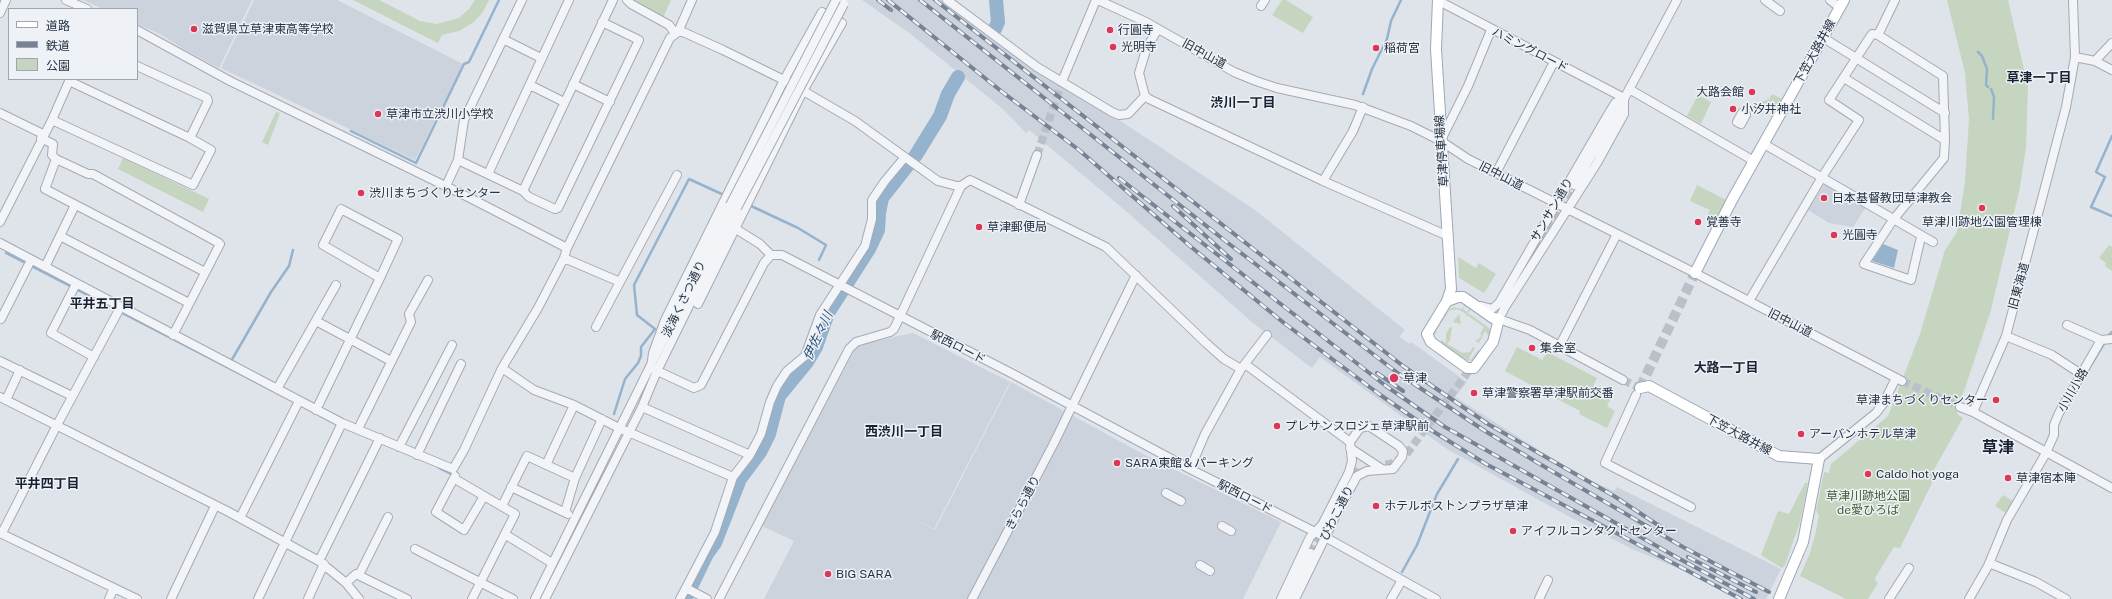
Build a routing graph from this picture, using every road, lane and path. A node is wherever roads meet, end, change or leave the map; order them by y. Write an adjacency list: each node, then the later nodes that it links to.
1 (6, 0): 19 (street)
2 (66, 0): 18 (street)
3 (522, 0): 28 (street)
4 (569, 0): 31 (street)
5 (613, 0): 21 (street)
6 (627, 0): 25 (street)
7 (692, 0): 25 (street)
8 (947, 0): 45 (street)
9 (1097, 0): 22 (street, 旧中山道); 38 (street)
10 (1437, 0): 23 (street, ハミングロード); 56 (main road, 草津停車場線)
11 (1677, 0): 43 (street, サンサン通り)
12 (1765, 0): 20 (street)
13 (1830, 0): 17 (street)
14 (1895, 0): 26 (street)
15 (2073, 0): 30 (street, 旧東海道)
16 (841, 1): 126 (street, 淡海くさつ通り, bridge)
17 (1842, 4): 27 (main road, 下笠大路井線)
18 (85, 8)
19 (4, 11)
20 (1780, 11)
21 (602, 22): 41 (street); 48 (street)
22 (1158, 29): 45 (street); 49 (street, 旧中山道)
23 (1491, 30): 34 (street, ハミングロード); 56 (street)
24 (138, 31): 68 (street)
25 (676, 33): 40 (street); 85 (street)
26 (1878, 36): 32 (street); 51 (street)
27 (1822, 37): 32 (street); 57 (main road, 下笠大路井線)
28 (503, 39): 31 (street); 60 (street)
29 (2112, 43): 33 (street)
30 (2075, 57): 33 (street); 113 (street, 旧東海道)
31 (541, 58): 42 (street)
32 (1855, 58): 37 (street); 51 (street)
33 (2095, 61): 36 (street)
34 (1554, 62): 46 (street, ハミングロード); 63 (street)
35 (138, 66): 54 (street)
36 (2112, 70)
37 (1844, 78): 55 (street); 66 (street)
38 (1064, 79)
39 (69, 80): 52 (street); 54 (street)
40 (784, 80): 44 (street); 44 (street); 126 (street)
41 (573, 84): 47 (street); 48 (street)
42 (530, 85): 47 (street); 64 (street)
43 (1629, 89): 46 (street, サンサン通り); 62 (street)
44 (803, 90): 61 (street); 78 (street)
45 (1146, 96): 67 (street)
46 (1624, 98): 70 (street); 72 (street, サンサン通り); 75 (street, サンサン通り)
47 (564, 102): 71 (street)
48 (610, 102): 71 (street)
49 (1363, 107): 56 (street, 旧中山道); 67 (street)
50 (0, 113): 53 (street)
51 (1945, 113): 55 (street)
52 (52, 120): 53 (street); 54 (street)
53 (42, 136): 59 (street); 77 (street)
54 (190, 138)
55 (1945, 140): 76 (street)
56 (1441, 141): 63 (street, 旧中山道); 81 (main road, 草津停車場線)
57 (1764, 144): 62 (main road, 下笠大路井線); 66 (street)
58 (1037, 155): 74 (street)
59 (56, 159): 73 (street); 90 (street)
60 (458, 160): 64 (street); 68 (street)
61 (909, 160): 69 (street); 98 (street)
62 (1754, 162): 91 (main road, 下笠大路井線)
63 (1496, 173): 72 (street, 旧中山道)
64 (488, 174): 71 (street)
65 (677, 175): 95 (street)
66 (1822, 177): 76 (street); 100 (street)
67 (1323, 181): 81 (street)
68 (446, 186): 85 (street)
69 (962, 186): 74 (street); 105 (street)
70 (1574, 186)
71 (523, 190)
72 (1556, 203): 75 (street, 旧中山道); 103 (street, サンサン通り)
73 (75, 205): 80 (street); 90 (street)
74 (1019, 205): 92 (street)
75 (1568, 209): 79 (street, 旧中山道); 107 (street, サンサン通り)
76 (1893, 220): 82 (street); 82 (street)
77 (0, 222)
78 (736, 229): 86 (street); 102 (street)
79 (1617, 234): 91 (street, 旧中山道); 118 (street)
80 (60, 236): 89 (street); 101 (street)
81 (1448, 236): 99 (main road, 草津停車場線)
82 (1921, 237): 83 (street)
83 (1932, 242)
84 (0, 243): 88 (street)
85 (567, 248): 87 (street)
86 (771, 255): 98 (street, 駅西ロード); 126 (street)
87 (564, 258): 95 (street); 124 (street)
88 (31, 260): 89 (street); 106 (street)
89 (45, 267): 96 (street)
90 (205, 272): 101 (street)
91 (1695, 273): 100 (street, 旧中山道)
92 (1136, 275): 123 (street); 136 (street, きらら通り)
93 (380, 278): 93 (street); 114 (street)
94 (428, 280): 121 (street)
95 (620, 282): 110 (street)
96 (76, 284): 104 (street); 119 (street)
97 (336, 285): 108 (street)
98 (839, 286): 105 (street, 駅西ロード); 151 (street)
99 (1447, 301): 103 (main road); 107 (main road, 草津停車場線)
100 (1749, 301): 152 (street, 旧中山道)
101 (189, 303): 111 (street)
102 (698, 304)
103 (1476, 304): 107 (main road)
104 (120, 308): 111 (street); 119 (street)
105 (900, 317): 136 (street, 駅西ロード); 207 (street)
106 (1, 319)
107 (1499, 319): 118 (street)
108 (316, 321): 114 (street); 129 (street)
109 (2068, 325): 116 (street)
110 (596, 327)
111 (173, 335): 129 (street)
112 (1267, 335): 123 (street)
113 (2006, 336): 127 (street); 139 (street, 旧東海道)
114 (350, 339): 121 (street); 138 (street)
115 (2112, 339): 116 (street)
116 (2101, 340): 127 (street, 小川小路)
117 (452, 344): 148 (street)
118 (1560, 346): 128 (street)
119 (94, 357): 131 (street)
120 (0, 361): 125 (street)
121 (391, 361): 144 (street)
122 (461, 364): 150 (street)
123 (1243, 366): 147 (street); 154 (street)
124 (502, 368): 134 (street); 156 (street)
125 (20, 370): 131 (street); 132 (street)
126 (654, 370): 135 (street, 淡海くさつ通り); 143 (street, 淡海くさつ通り)
127 (2081, 374): 149 (street, 小川小路)
128 (1623, 380)
129 (277, 389): 133 (street)
130 (1638, 392): 152 (main road, 下笠大路井線); 167 (street)
131 (72, 396): 142 (street)
132 (3, 398): 142 (street)
133 (299, 401): 138 (street); 170 (street)
134 (574, 405): 140 (street); 153 (street)
135 (642, 407): 145 (street, 淡海くさつ通り); 151 (street)
136 (1072, 407): 154 (street, 駅西ロード); 208 (street, きらら通り)
137 (1960, 407): 139 (street)
138 (316, 410): 141 (street)
139 (1973, 412): 149 (street)
140 (602, 419): 143 (street); 158 (street)
141 (342, 423): 144 (street); 178 (street)
142 (57, 425): 165 (street); 175 (street)
143 (619, 428): 145 (street); 171 (street, 淡海くさつ通り)
144 (358, 429): 146 (street)
145 (629, 431): 157 (street); 204 (street, 淡海くさつ通り)
146 (380, 438): 148 (street); 181 (street)
147 (1350, 445): 155 (street); 155 (street, びわこ通り); 174 (street, びわこ通り)
148 (399, 447): 150 (street)
149 (2046, 453): 161 (street); 183 (street, 小川小路)
150 (417, 455): 156 (street)
151 (750, 455): 157 (street)
152 (1819, 459): 215 (main road)
153 (546, 465): 158 (street); 160 (street)
154 (1190, 469): 174 (street, 駅西ロード)
155 (1382, 469): 177 (street, びわこ通り)
156 (453, 470): 159 (street)
157 (733, 477): 193 (street)
158 (575, 478): 168 (street)
159 (455, 479): 163 (street); 163 (street)
160 (511, 487): 166 (street); 168 (street)
161 (2112, 488)
162 (1166, 493): 164 (street)
163 (484, 496): 166 (street)
164 (1181, 501)
165 (215, 506): 170 (street); 196 (street)
166 (502, 506): 176 (street)
167 (1691, 507)
168 (564, 512): 171 (street)
169 (388, 517): 187 (street)
170 (240, 518): 178 (street)
171 (574, 518): 182 (street, 淡海くさつ通り)
172 (1222, 526): 173 (street)
173 (1232, 531)
174 (1315, 532): 177 (street, 駅西ロード); 209 (street, びわこ通り)
175 (1, 533): 192 (street)
176 (506, 535): 182 (street); 190 (street)
177 (1325, 537): 188 (street, 駅西ロード); 211 (street, びわこ通り)
178 (285, 542): 181 (street); 197 (street)
179 (415, 550): 190 (street)
180 (1310, 553): 210 (street)
181 (322, 563): 191 (street); 198 (street)
182 (552, 563): 203 (street, 淡海くさつ通り)
183 (1989, 563): 217 (street, 小川小路); 218 (street)
184 (1200, 566): 186 (street)
185 (1909, 568): 216 (street)
186 (1210, 571)
187 (359, 575): 191 (street); 200 (street)
188 (1402, 580): 212 (street); 213 (street, 駅西ロード)
189 (1548, 580): 214 (street)
190 (481, 583): 201 (street); 202 (street)
191 (346, 584): 199 (street)
192 (114, 588): 194 (street); 195 (street)
193 (689, 590): 205 (street); 206 (street)
194 (109, 599)
195 (136, 599)
196 (171, 599)
197 (258, 599)
198 (308, 599)
199 (359, 599)
200 (407, 599)
201 (472, 599)
202 (513, 599)
203 (535, 599)
204 (545, 599)
205 (680, 599)
206 (707, 599)
207 (720, 599)
208 (972, 599)
209 (1281, 599)
210 (1288, 599)
211 (1295, 599)
212 (1391, 599)
213 (1436, 599)
214 (1539, 599)
215 (1779, 599)
216 (1889, 599)
217 (1969, 599)
218 (2066, 599)

